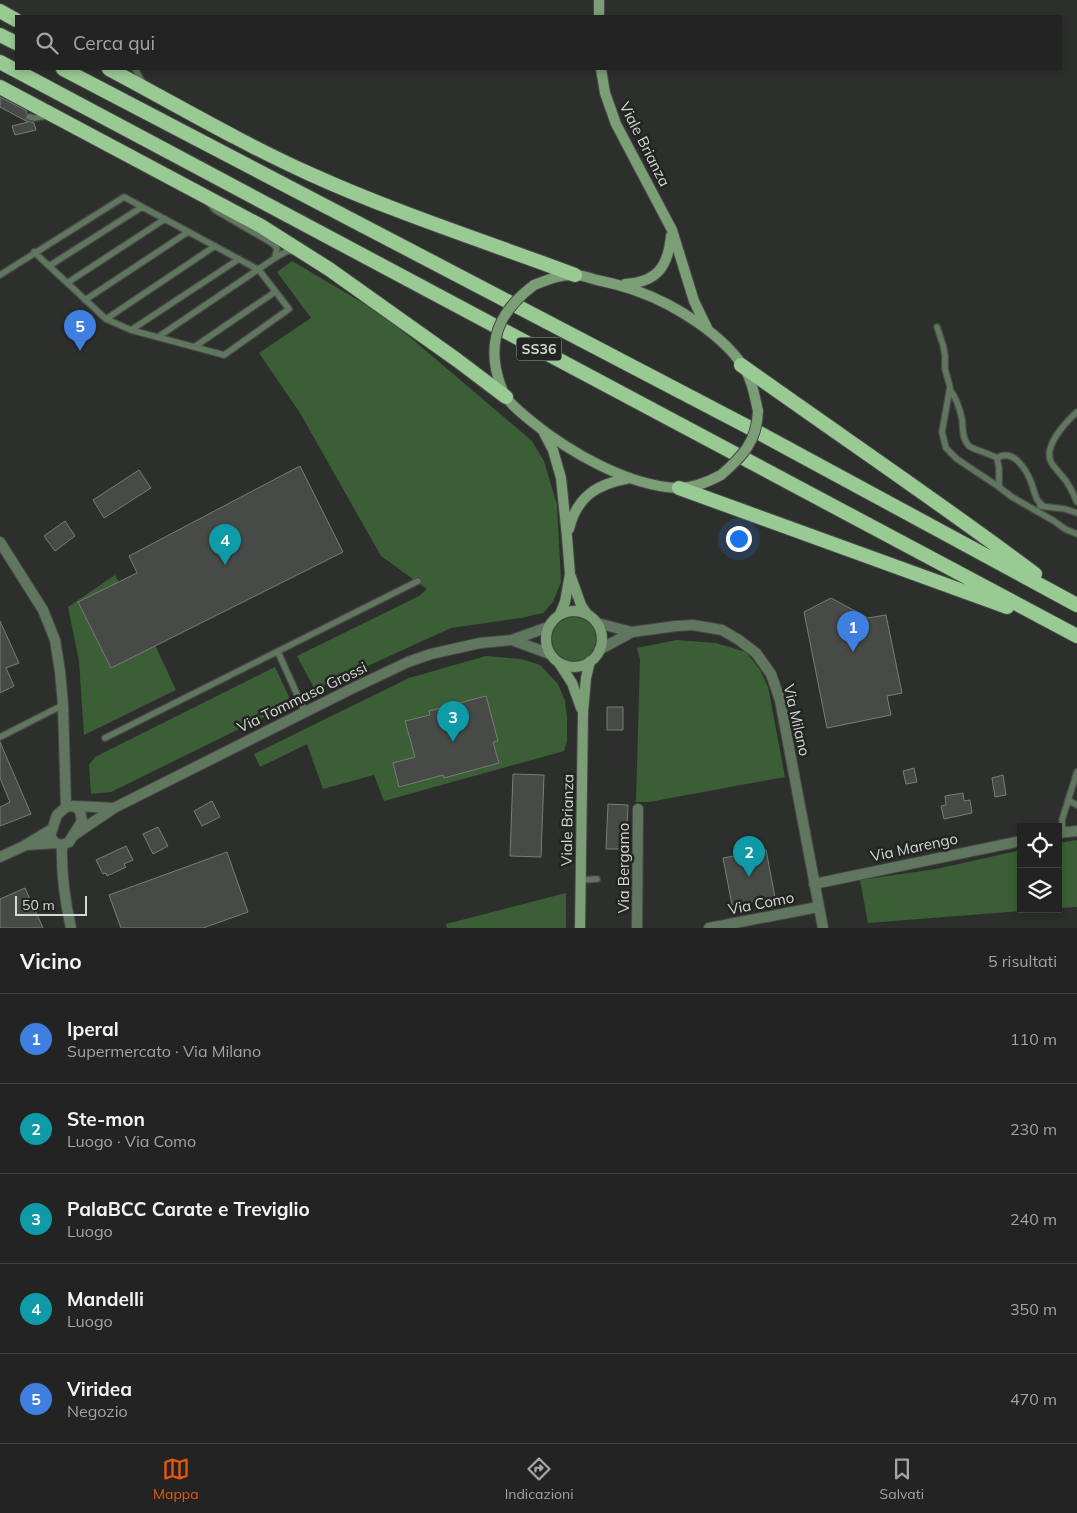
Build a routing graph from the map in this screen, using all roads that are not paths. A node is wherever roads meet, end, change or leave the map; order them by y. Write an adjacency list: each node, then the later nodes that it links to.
1 (600, 0): 3 (main road)
2 (0, 11): 4 (highway)
3 (599, 15)
4 (15, 19)
5 (0, 35): 6 (highway)
6 (15, 43)
7 (0, 62): 8 (highway, SS36)
8 (15, 70)
9 (15, 70): 64 (highway, SS36)
10 (65, 70): 60 (highway, SS36)
11 (110, 70): 15 (highway)
12 (136, 70): 15 (lane)
13 (601, 70): 21 (main road, Viale Brianza)
14 (0, 87): 16 (highway)
15 (147, 89): 31 (highway)
16 (53, 115): 17 (lane); 18 (highway)
17 (29, 117)
18 (202, 194): 25 (highway); 26 (lane)
19 (142, 207): 20 (lane); 24 (lane); 28 (lane)
20 (165, 219): 22 (lane); 32 (lane)
21 (672, 230): 33 (main road); 39 (main road, Viale Brianza)
22 (188, 232): 23 (lane); 35 (lane)
23 (215, 246): 27 (lane); 36 (lane)
24 (34, 252): 28 (lane); 30 (lane)
25 (302, 252): 26 (lane); 44 (highway)
26 (274, 258): 29 (lane)
27 (239, 259): 29 (lane); 38 (lane)
28 (49, 266): 32 (lane)
29 (259, 270): 34 (lane); 40 (lane)
30 (0, 275)
31 (575, 275): 33 (main road); 44 (main road, bridge)
32 (67, 283): 35 (lane)
33 (618, 285): 39 (main road)
34 (276, 292): 41 (lane); 41 (lane)
35 (85, 300): 36 (lane)
36 (106, 319): 38 (lane)
37 (937, 326): 43 (lane)
38 (132, 330): 40 (lane)
39 (708, 331): 42 (main road)
40 (158, 337): 41 (lane)
41 (194, 347)
42 (741, 365): 50 (main road, bridge); 60 (highway)
43 (950, 390): 47 (lane); 49 (lane)
44 (506, 397): 46 (main road)
45 (1077, 412): 51 (lane)
46 (544, 431): 48 (main road); 56 (main road)
47 (997, 458): 49 (lane); 52 (lane)
48 (632, 478): 50 (main road); 56 (main road)
49 (999, 486): 53 (lane)
50 (679, 488): 64 (highway)
51 (1077, 502)
52 (1043, 506): 53 (lane); 54 (lane)
53 (1029, 507): 55 (lane)
54 (1077, 513)
55 (1077, 534)
56 (567, 537): 58 (main road)
57 (0, 542): 74 (street)
58 (570, 574): 61 (main road); 62 (main road)
59 (418, 582): 70 (lane)
60 (1075, 604)
61 (560, 614): 62 (main road); 65 (main road)
62 (587, 614): 63 (main road)
63 (597, 624): 66 (street, Via Milano); 69 (main road)
64 (1056, 625): 67 (highway, SS36)
65 (548, 627): 68 (street, Via Tommaso Grossi); 71 (main road)
66 (632, 632): 69 (street, Via Milano); 97 (street, Via Milano)
67 (1077, 636)
68 (512, 640): 71 (street, Via Tommaso Grossi); 75 (street, Via Tommaso Grossi)
69 (599, 650): 73 (main road)
70 (278, 652): 75 (lane); 78 (lane)
71 (550, 654): 72 (main road)
72 (558, 662): 73 (main road); 76 (main road, Viale Brianza)
73 (590, 662): 76 (main road, Viale Brianza)
74 (63, 705): 77 (lane); 80 (street)
75 (305, 712): 84 (street, Via Tommaso Grossi)
76 (583, 712): 96 (main road, Viale Brianza)
77 (0, 737)
78 (105, 738)
79 (1077, 772): 81 (lane)
80 (65, 776): 83 (street); 86 (street)
81 (1068, 800): 82 (lane); 87 (lane)
82 (1077, 805)
83 (70, 806): 84 (street); 86 (street); 91 (street)
84 (114, 808): 91 (street, Via Tommaso Grossi)
85 (638, 809): 102 (street, Via Bergamo)
86 (58, 815): 88 (street)
87 (1062, 823)
88 (52, 829): 91 (street); 93 (street)
89 (1077, 831): 90 (street)
90 (1062, 833)
91 (65, 841): 93 (street); 100 (street)
92 (1017, 842): 97 (street, Via Marengo)
93 (24, 846): 94 (street)
94 (0, 857)
95 (598, 879): 96 (lane)
96 (581, 880): 101 (main road, Viale Brianza)
97 (814, 884): 98 (street, Via Milano)
98 (818, 907): 99 (street, Via Como); 104 (street, Via Milano)
99 (730, 926): 103 (street, Via Como)
100 (71, 928)
101 (580, 928)
102 (637, 928)
103 (709, 928)
104 (823, 928)

